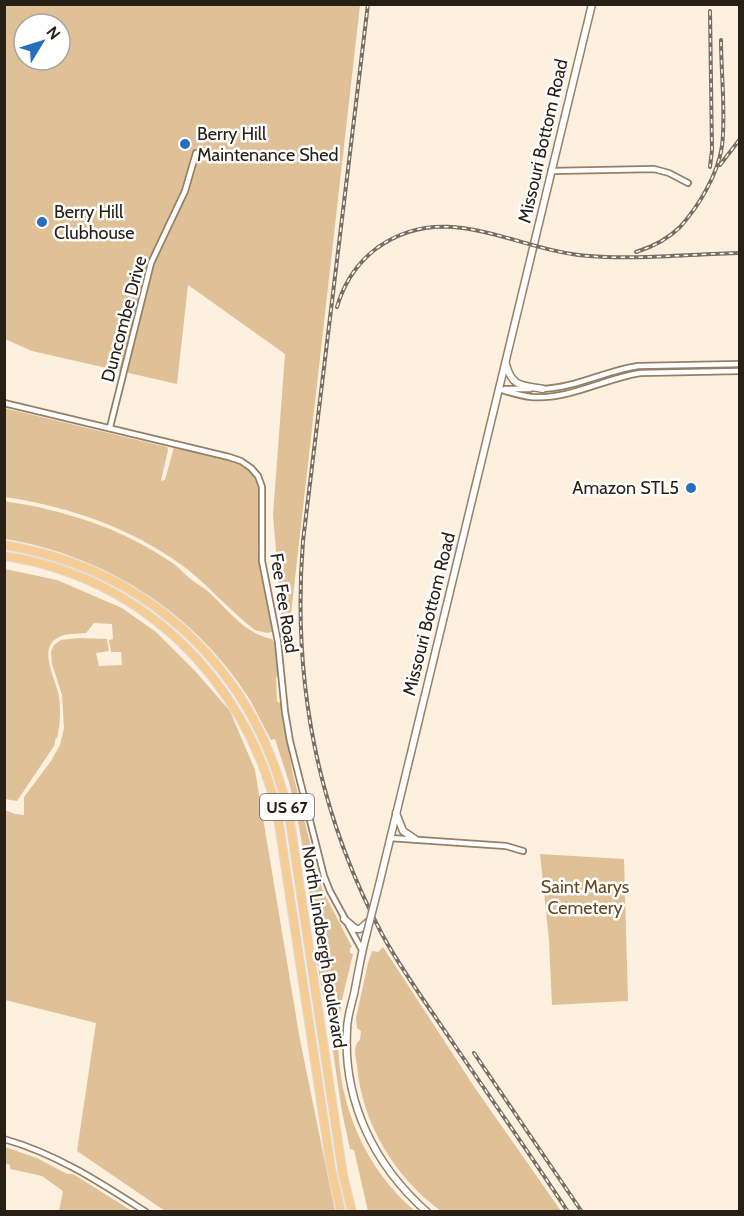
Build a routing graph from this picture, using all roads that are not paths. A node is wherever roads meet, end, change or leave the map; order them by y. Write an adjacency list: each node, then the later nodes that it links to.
1 (591, 5): 3 (street, Missouri Bottom Road)
2 (196, 153): 11 (street, Duncombe Drive)
3 (551, 171): 4 (street); 5 (street, Missouri Bottom Road)
4 (688, 183)
5 (506, 364): 8 (street, Missouri Bottom Road); 9 (street)
6 (740, 364): 9 (street)
7 (740, 371): 8 (street)
8 (499, 389): 9 (street); 14 (street, Missouri Bottom Road)
9 (543, 389)
10 (4, 403): 11 (street, Fee Fee Road)
11 (110, 428): 18 (street, Fee Fee Road)
12 (4, 545): 24 (highway, North Lindbergh Boulevard / US 67)
13 (4, 556): 23 (highway, North Lindbergh Boulevard / US 67)
14 (396, 813): 15 (street, Missouri Bottom Road); 16 (street)
15 (390, 838): 16 (street); 19 (street, Missouri Bottom Road, bridge)
16 (416, 839): 17 (street)
17 (523, 851)
18 (344, 918): 19 (street); 20 (street, Fee Fee Road)
19 (370, 920): 20 (street, Missouri Bottom Road, bridge)
20 (362, 951): 25 (street, Missouri Bottom Road)
21 (4, 1139): 22 (street)
22 (146, 1212)
23 (341, 1212)
24 (352, 1212)
25 (427, 1212)

